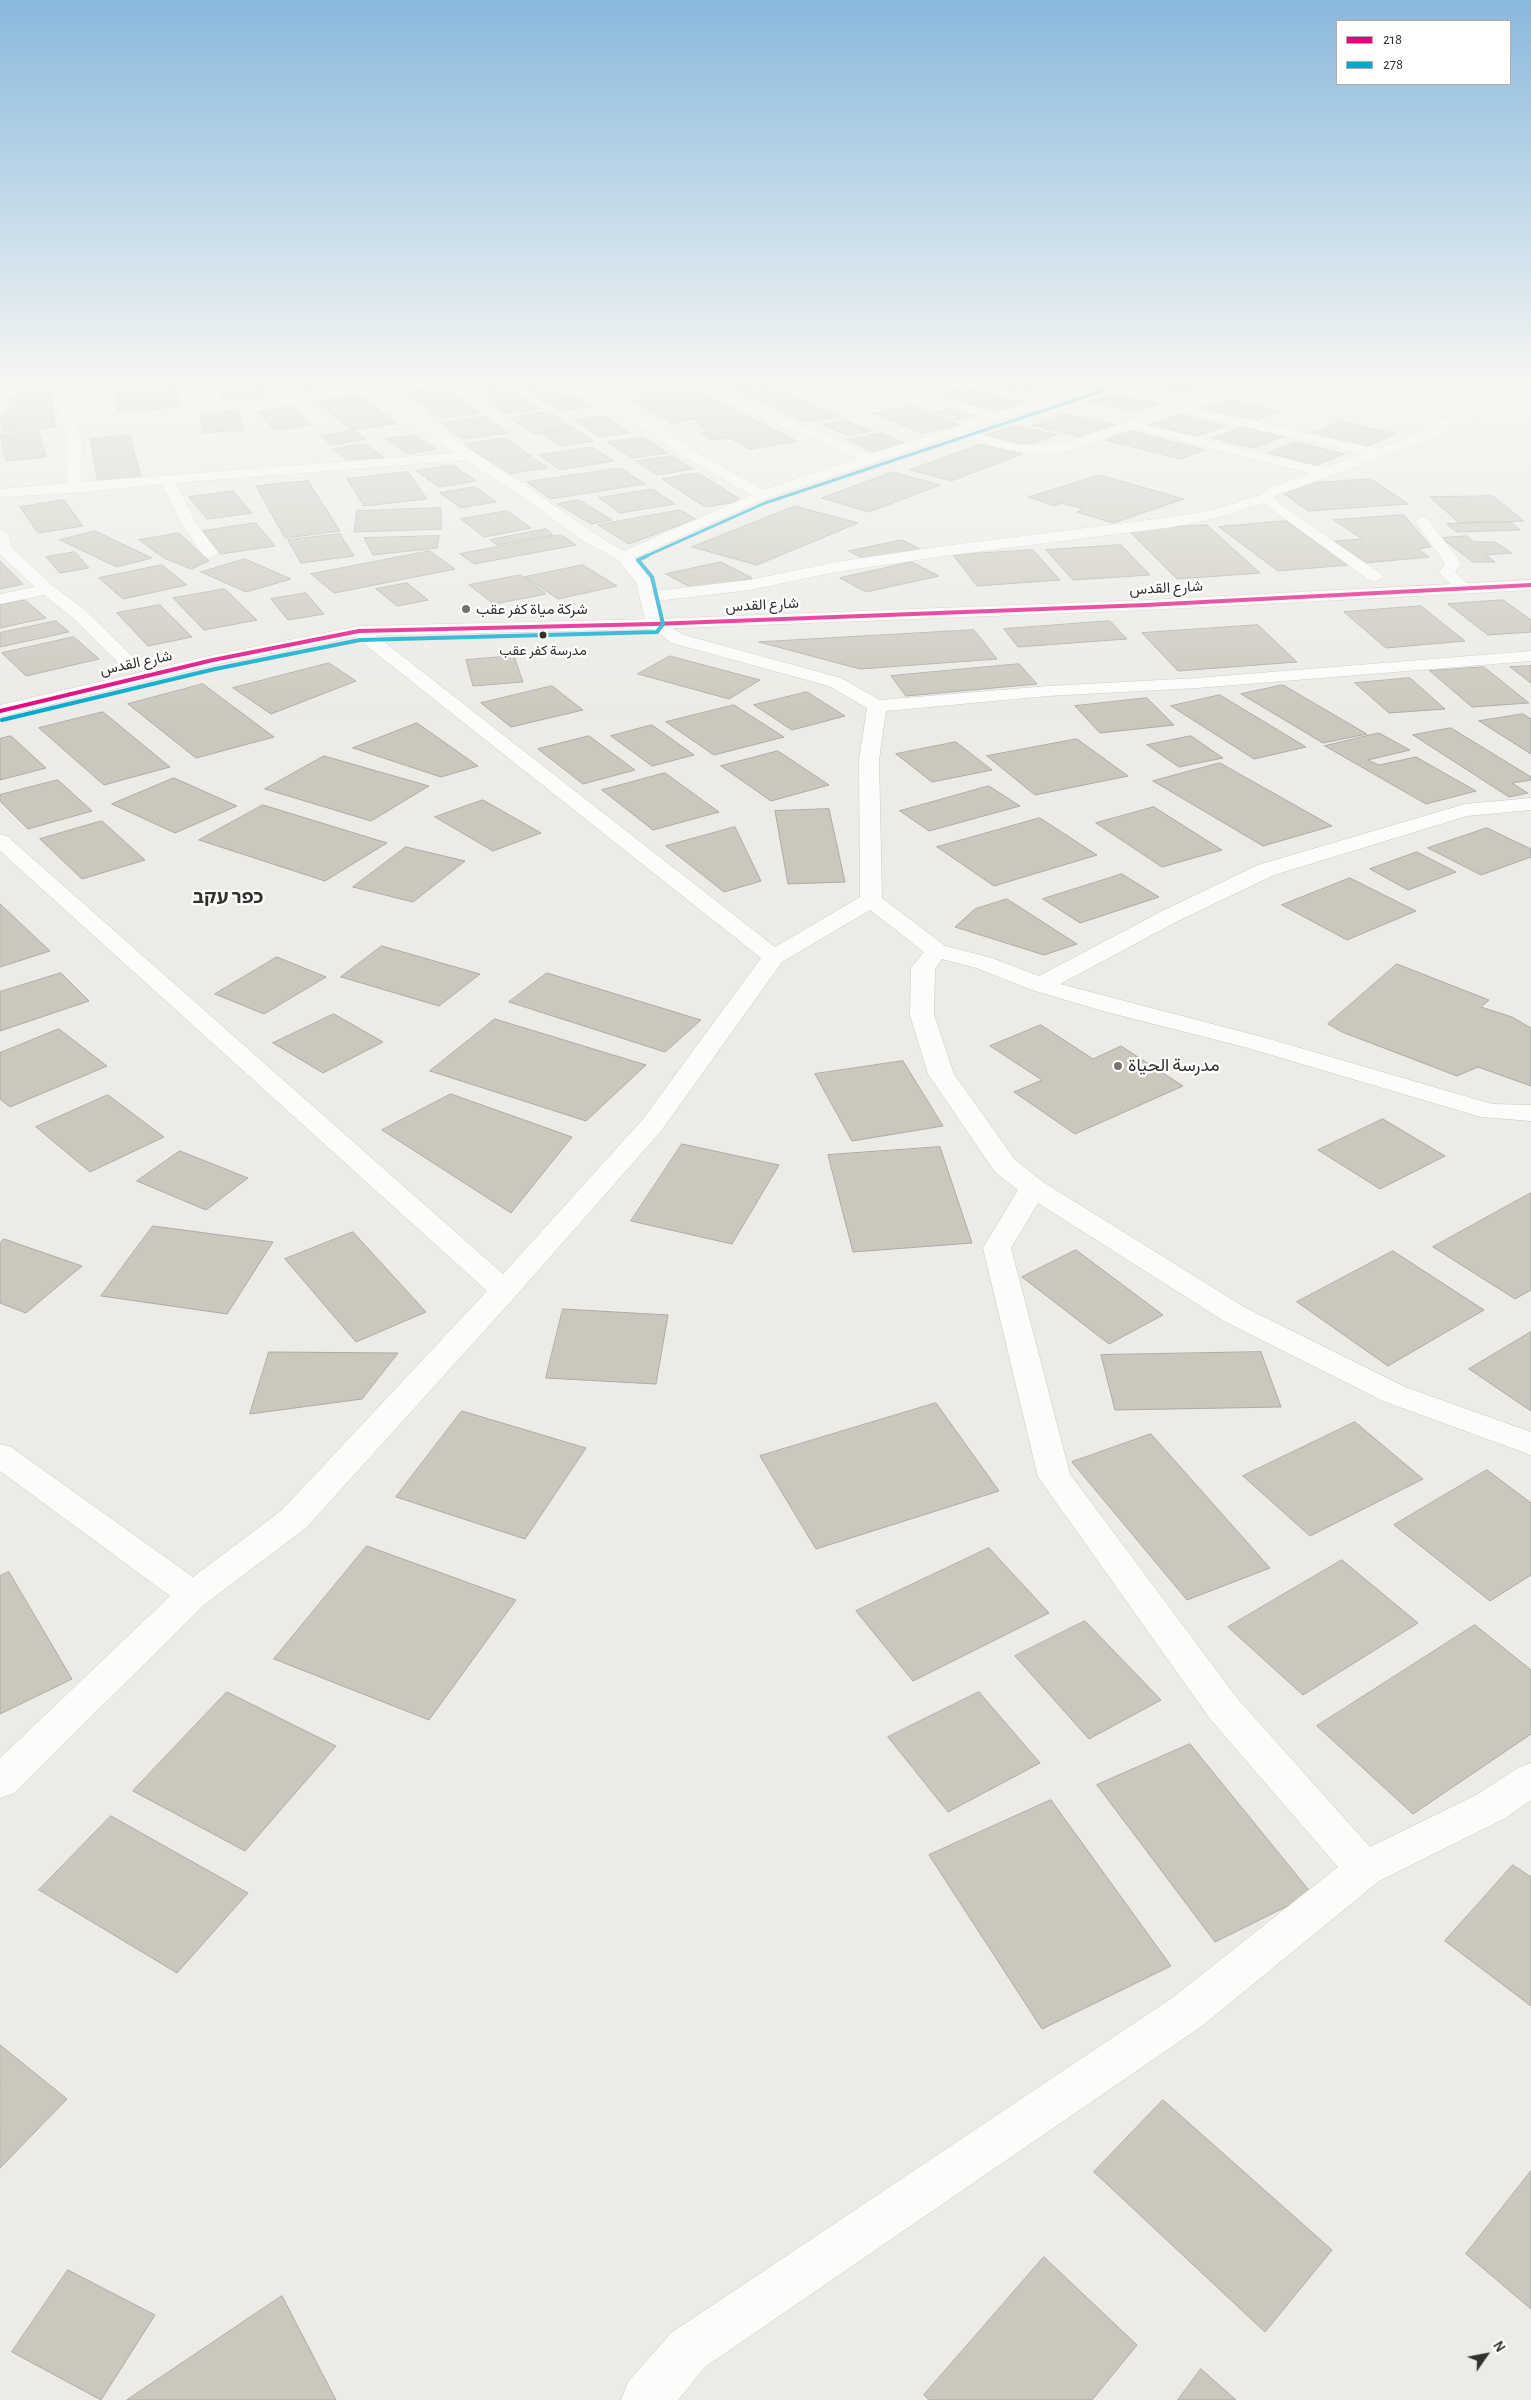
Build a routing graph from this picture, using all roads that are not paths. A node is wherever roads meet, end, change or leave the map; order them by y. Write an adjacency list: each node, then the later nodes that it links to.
1 (174, 494): 9 (street)
2 (528, 494): 10 (street)
3 (765, 494): 5 (street)
4 (1269, 494): 6 (street)
5 (762, 495): 10 (street)
6 (1267, 497): 15 (street); 23 (street)
7 (1422, 521): 13 (street)
8 (0, 534): 19 (street)
9 (210, 553)
10 (624, 557): 23 (street)
11 (1531, 569): 12 (street)
12 (1494, 571)
13 (1448, 573): 14 (street, شارع القدس); 17 (street, شارع القدس)
14 (1430, 574)
15 (1345, 578)
16 (1315, 580): 20 (street, شارع القدس)
17 (1465, 580): 18 (street, شارع القدس); 23 (street, شارع القدس)
18 (1531, 585)
19 (46, 589): 21 (street); 26 (street)
20 (974, 596)
21 (0, 599)
22 (877, 599): 23 (street, شارع القدس)
23 (651, 611): 24 (street, شارع القدس); 26 (street, شارع القدس); 28 (street)
24 (359, 632): 29 (street, شارع القدس); 34 (street)
25 (1531, 656): 28 (street)
26 (130, 664): 27 (street, شارع القدس)
27 (0, 696)
28 (877, 706): 32 (street)
29 (0, 711)
30 (1531, 804): 35 (street)
31 (0, 840): 38 (street)
32 (872, 900): 33 (street); 34 (street)
33 (937, 951): 35 (street); 37 (street)
34 (774, 957): 38 (street)
35 (1040, 985): 36 (street)
36 (1528, 1117)
37 (1033, 1188): 39 (street); 44 (street)
38 (504, 1291): 41 (street)
39 (1531, 1444)
40 (0, 1455): 41 (street)
41 (193, 1595): 43 (street)
42 (1531, 1779): 44 (street)
43 (0, 1782)
44 (1365, 1869): 45 (street)
45 (646, 2400)

